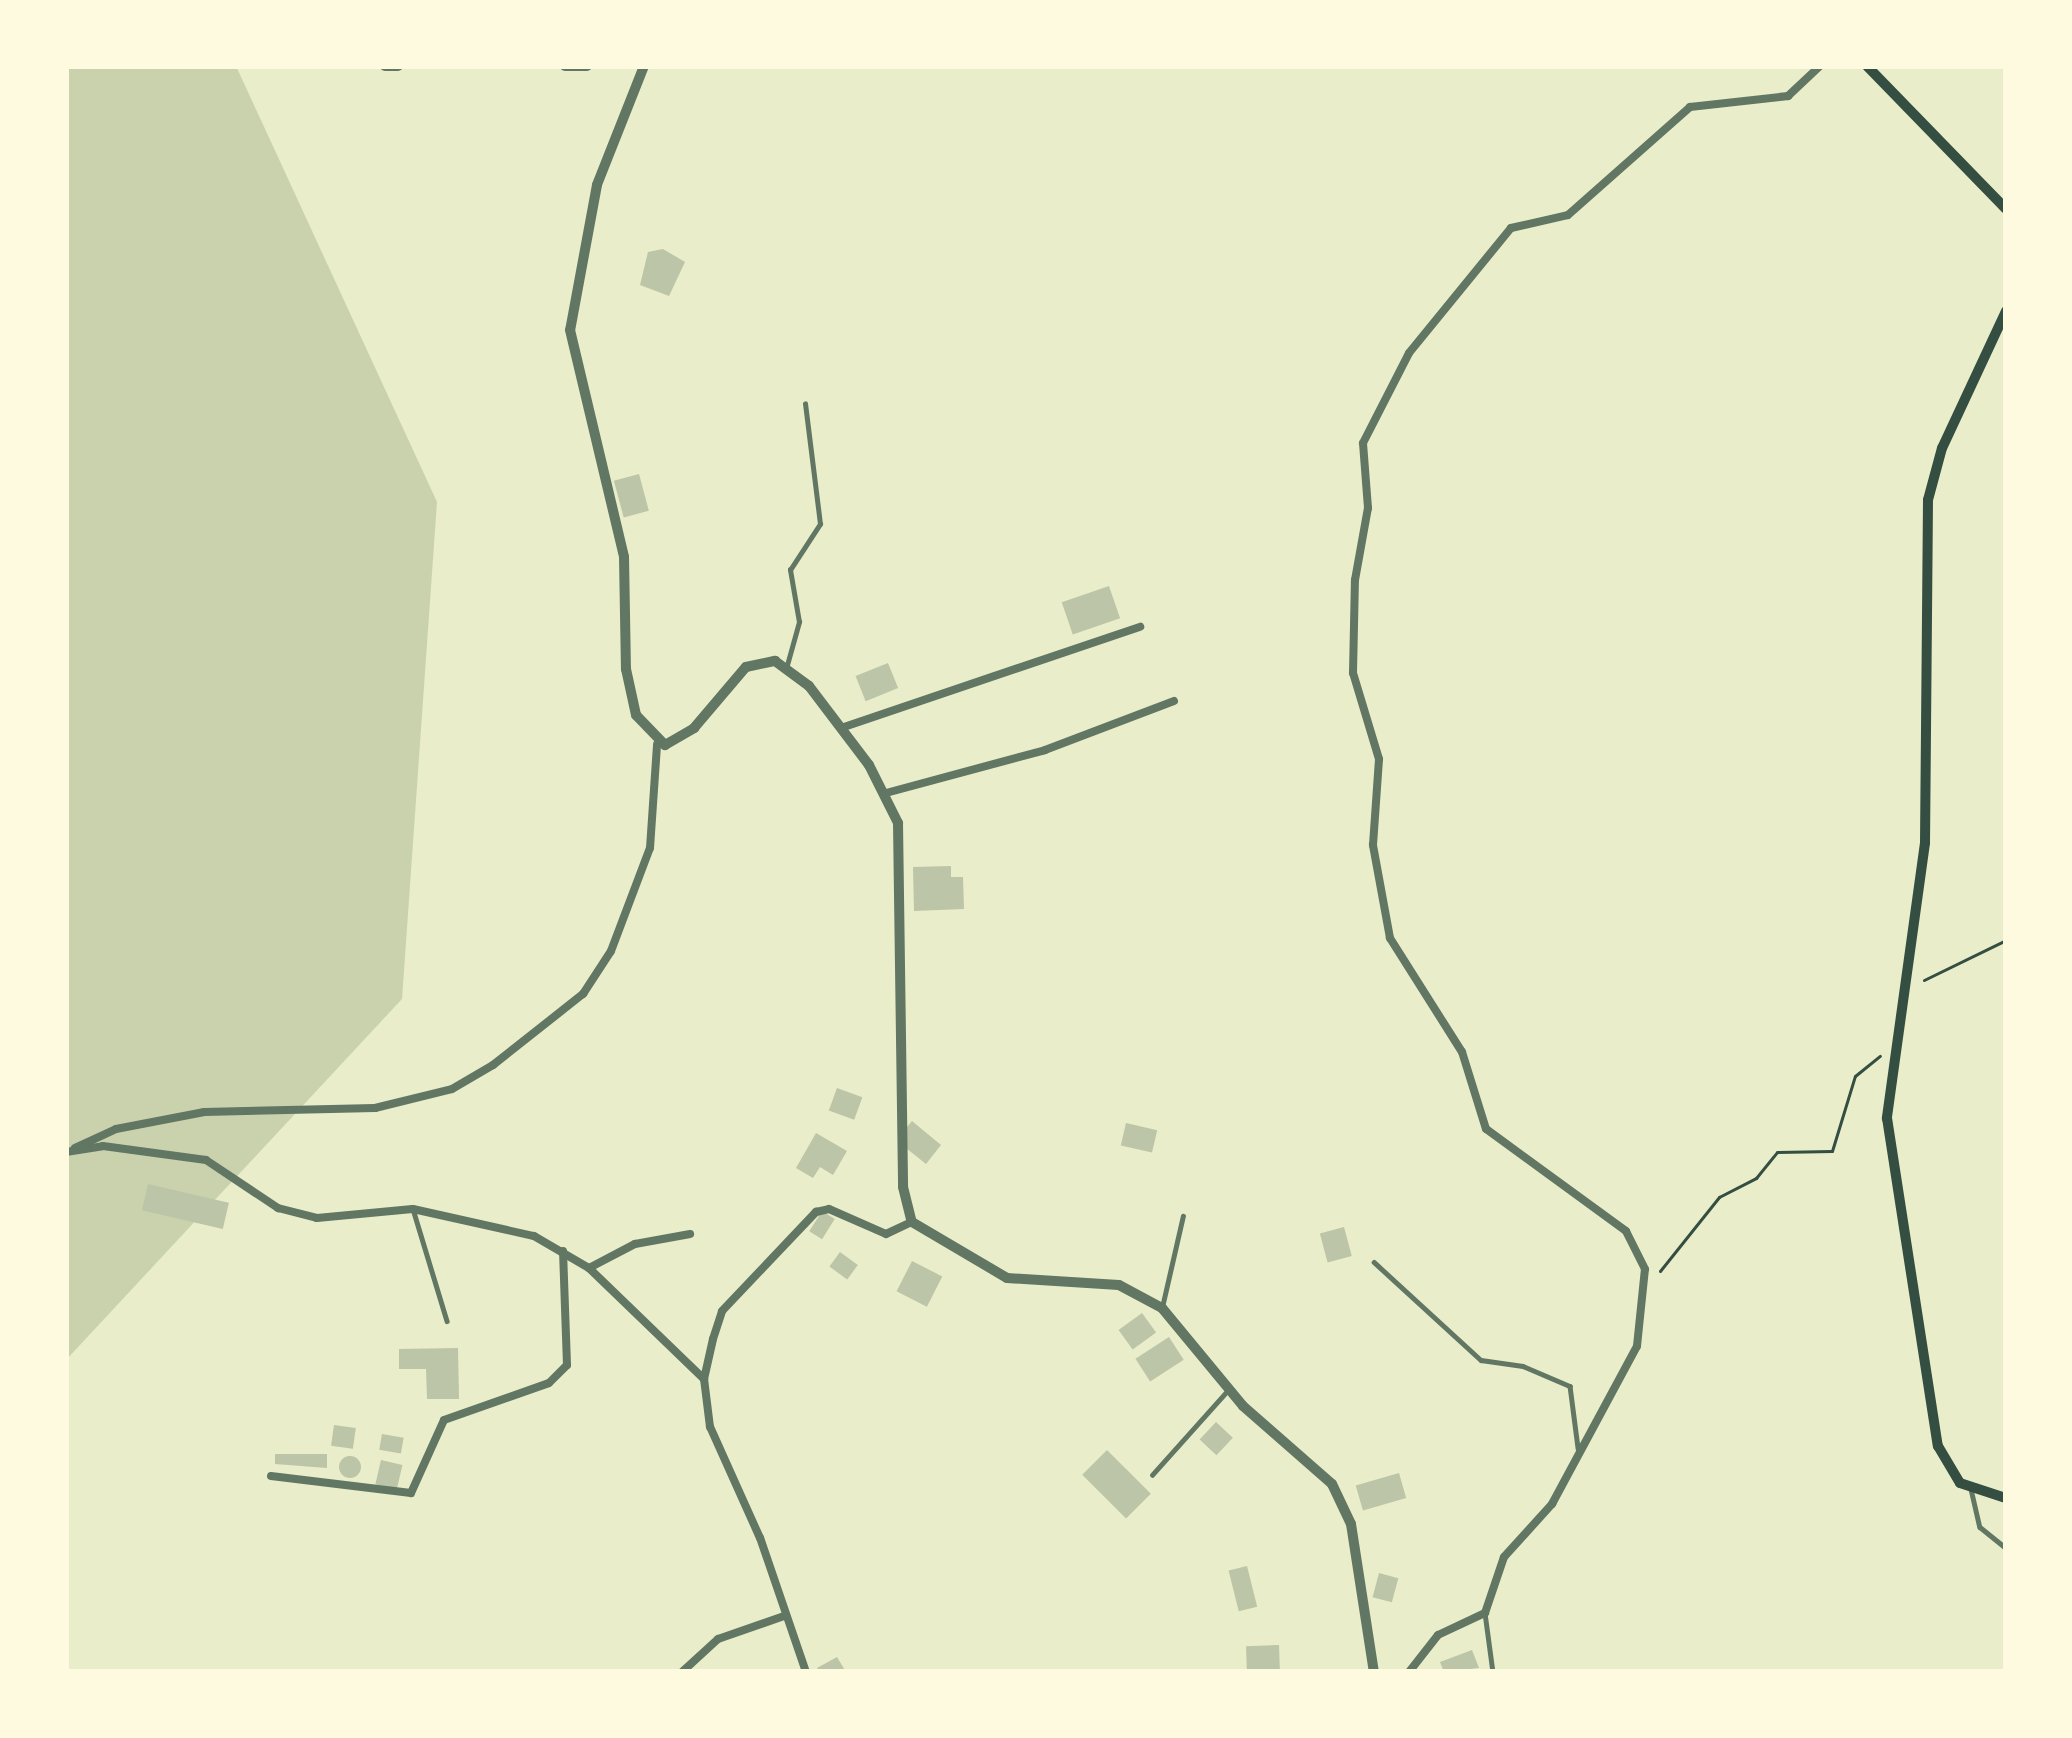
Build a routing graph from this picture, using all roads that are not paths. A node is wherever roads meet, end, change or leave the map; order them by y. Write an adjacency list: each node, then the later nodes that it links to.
1 (385, 66): 2 (street)
2 (398, 66)
3 (565, 66): 4 (street)
4 (587, 66)
5 (644, 66): 15 (street)
6 (1820, 66): 29 (street)
7 (1867, 66): 8 (main road)
8 (2006, 208)
9 (2006, 311): 32 (main road)
10 (805, 404): 12 (lane)
11 (1140, 627): 14 (street)
12 (787, 665): 14 (street); 15 (street)
13 (1174, 701): 16 (street)
14 (841, 728): 16 (street)
15 (657, 744): 17 (street)
16 (886, 793): 20 (street)
17 (71, 1150): 18 (street)
18 (413, 1209): 22 (street); 26 (lane)
19 (1183, 1216): 25 (lane)
20 (912, 1222): 25 (street); 27 (street)
21 (690, 1234): 24 (street)
22 (563, 1250): 24 (street); 31 (street)
23 (1374, 1262): 29 (lane)
24 (590, 1268): 27 (street)
25 (1162, 1308): 28 (street)
26 (447, 1321)
27 (704, 1379): 36 (street)
28 (1228, 1390): 30 (lane); 39 (street)
29 (1578, 1448): 35 (street)
30 (1152, 1475)
31 (272, 1476)
32 (1971, 1490): 33 (main road); 34 (lane)
33 (2006, 1498)
34 (2006, 1548)
35 (1485, 1613): 40 (street); 41 (lane)
36 (784, 1616): 37 (street); 38 (street)
37 (682, 1672)
38 (806, 1672)
39 (1374, 1672)
40 (1408, 1672)
41 (1493, 1672)

